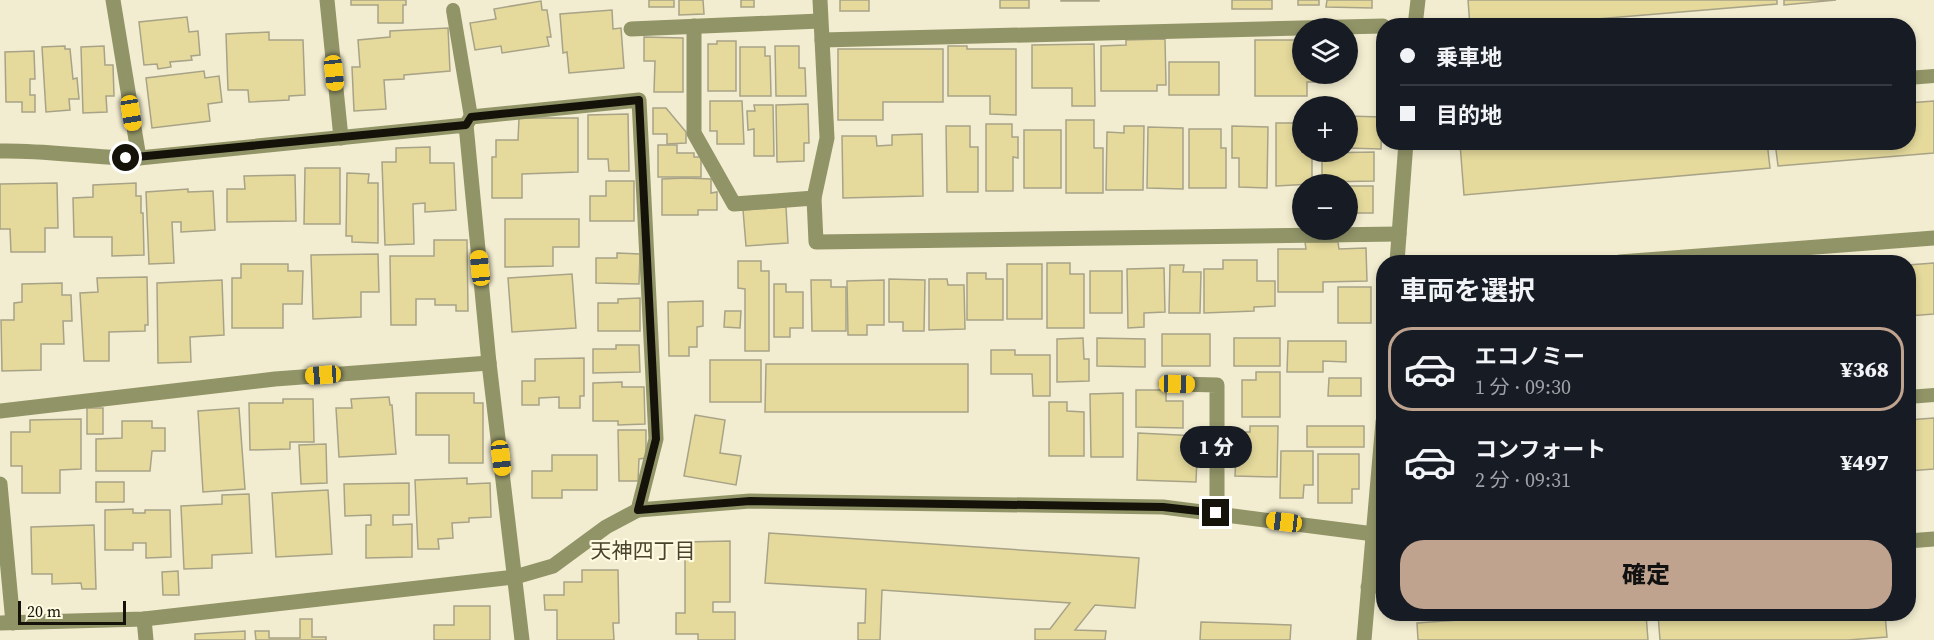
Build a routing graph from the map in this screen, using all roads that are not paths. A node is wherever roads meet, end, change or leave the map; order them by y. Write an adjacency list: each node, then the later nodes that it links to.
1 (113, 0): 18 (street)
2 (327, 0): 15 (street)
3 (820, 0): 7 (street)
4 (1418, 0): 6 (street)
5 (453, 10): 14 (lane)
6 (1416, 18)
7 (820, 21): 8 (street); 11 (street)
8 (694, 26): 10 (street); 19 (street)
9 (1376, 26): 11 (street)
10 (631, 29)
11 (822, 40): 19 (street)
12 (1934, 76): 13 (lane)
13 (1916, 77)
14 (468, 121): 15 (street); 24 (street); 30 (street)
15 (341, 138): 18 (street)
16 (1405, 150): 20 (street)
17 (0, 151): 18 (street)
18 (139, 158)
19 (814, 198): 20 (street)
20 (1399, 234): 22 (street)
21 (1934, 238): 23 (street)
22 (1398, 255)
23 (1712, 255)
24 (489, 363): 28 (street); 36 (street)
25 (1177, 384): 32 (street)
26 (1934, 395): 27 (lane)
27 (1916, 396)
28 (0, 411)
29 (0, 484): 39 (street)
30 (638, 510): 32 (street); 36 (street)
31 (1376, 510): 33 (street)
32 (1216, 513): 33 (street)
33 (1374, 534): 37 (street)
34 (1934, 539): 35 (street)
35 (1916, 540)
36 (515, 576): 38 (street); 41 (street)
37 (1376, 586): 42 (street)
38 (144, 619): 39 (street); 40 (street)
39 (7, 623)
40 (146, 640)
41 (522, 640)
42 (1364, 640)

